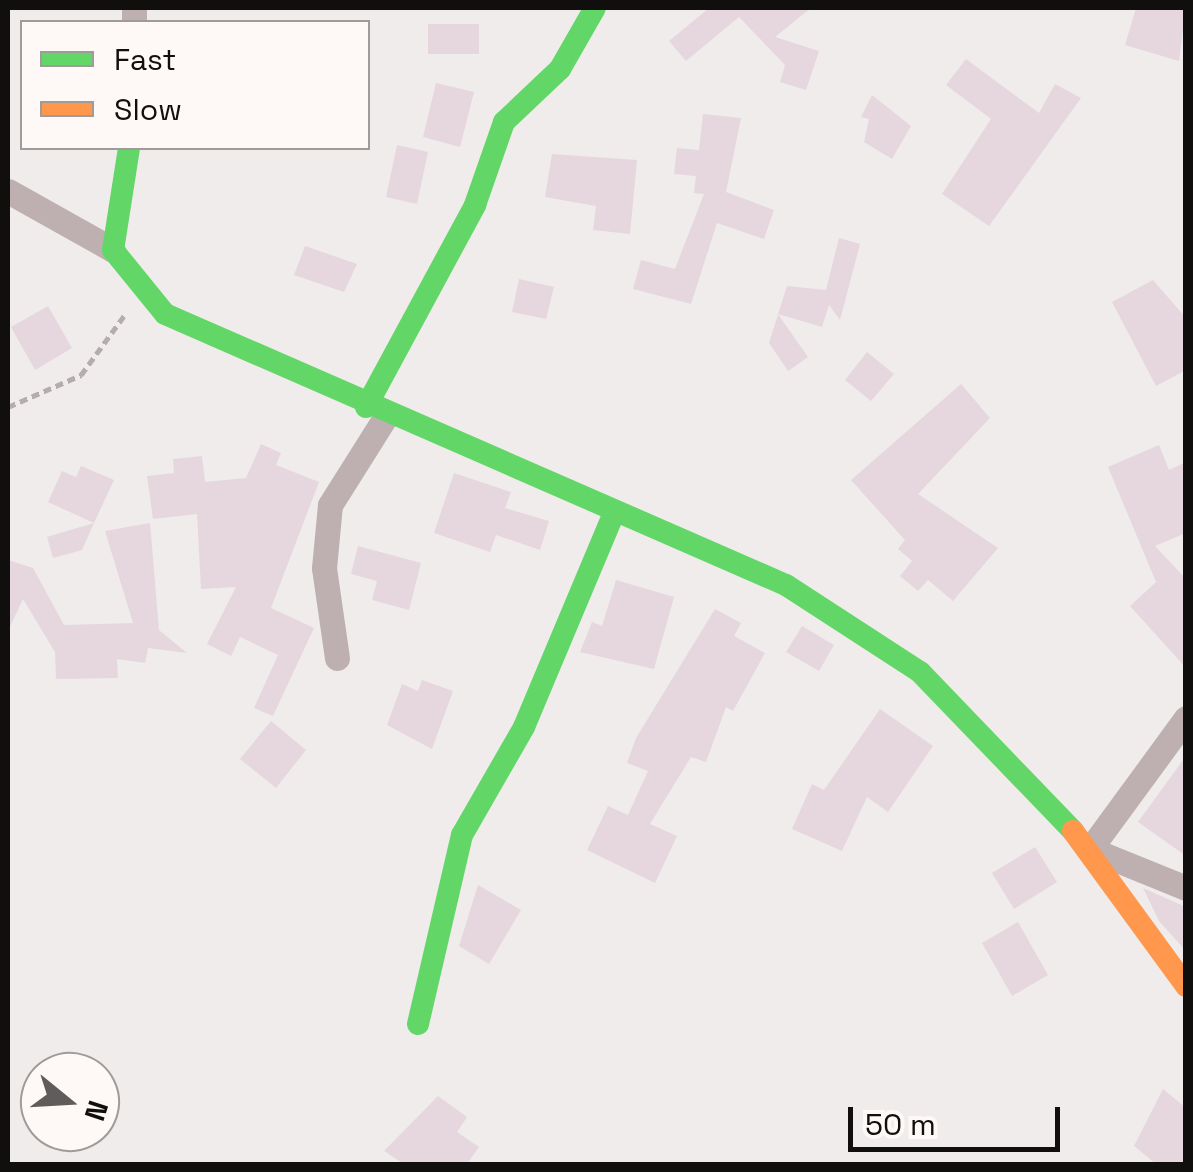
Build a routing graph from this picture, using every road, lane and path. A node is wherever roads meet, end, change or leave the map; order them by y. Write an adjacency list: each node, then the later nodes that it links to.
1 (596, 8): 7 (street)
2 (129, 150): 4 (street)
3 (8, 191): 4 (street)
4 (113, 250): 5 (street)
5 (142, 290): 6 (path); 7 (street)
6 (8, 406)
7 (376, 412): 8 (street); 9 (street)
8 (614, 512): 11 (street); 14 (street)
9 (338, 658)
10 (1186, 718): 11 (street)
11 (1090, 849): 12 (street); 13 (street)
12 (1186, 888)
13 (1186, 986)
14 (418, 1024)

